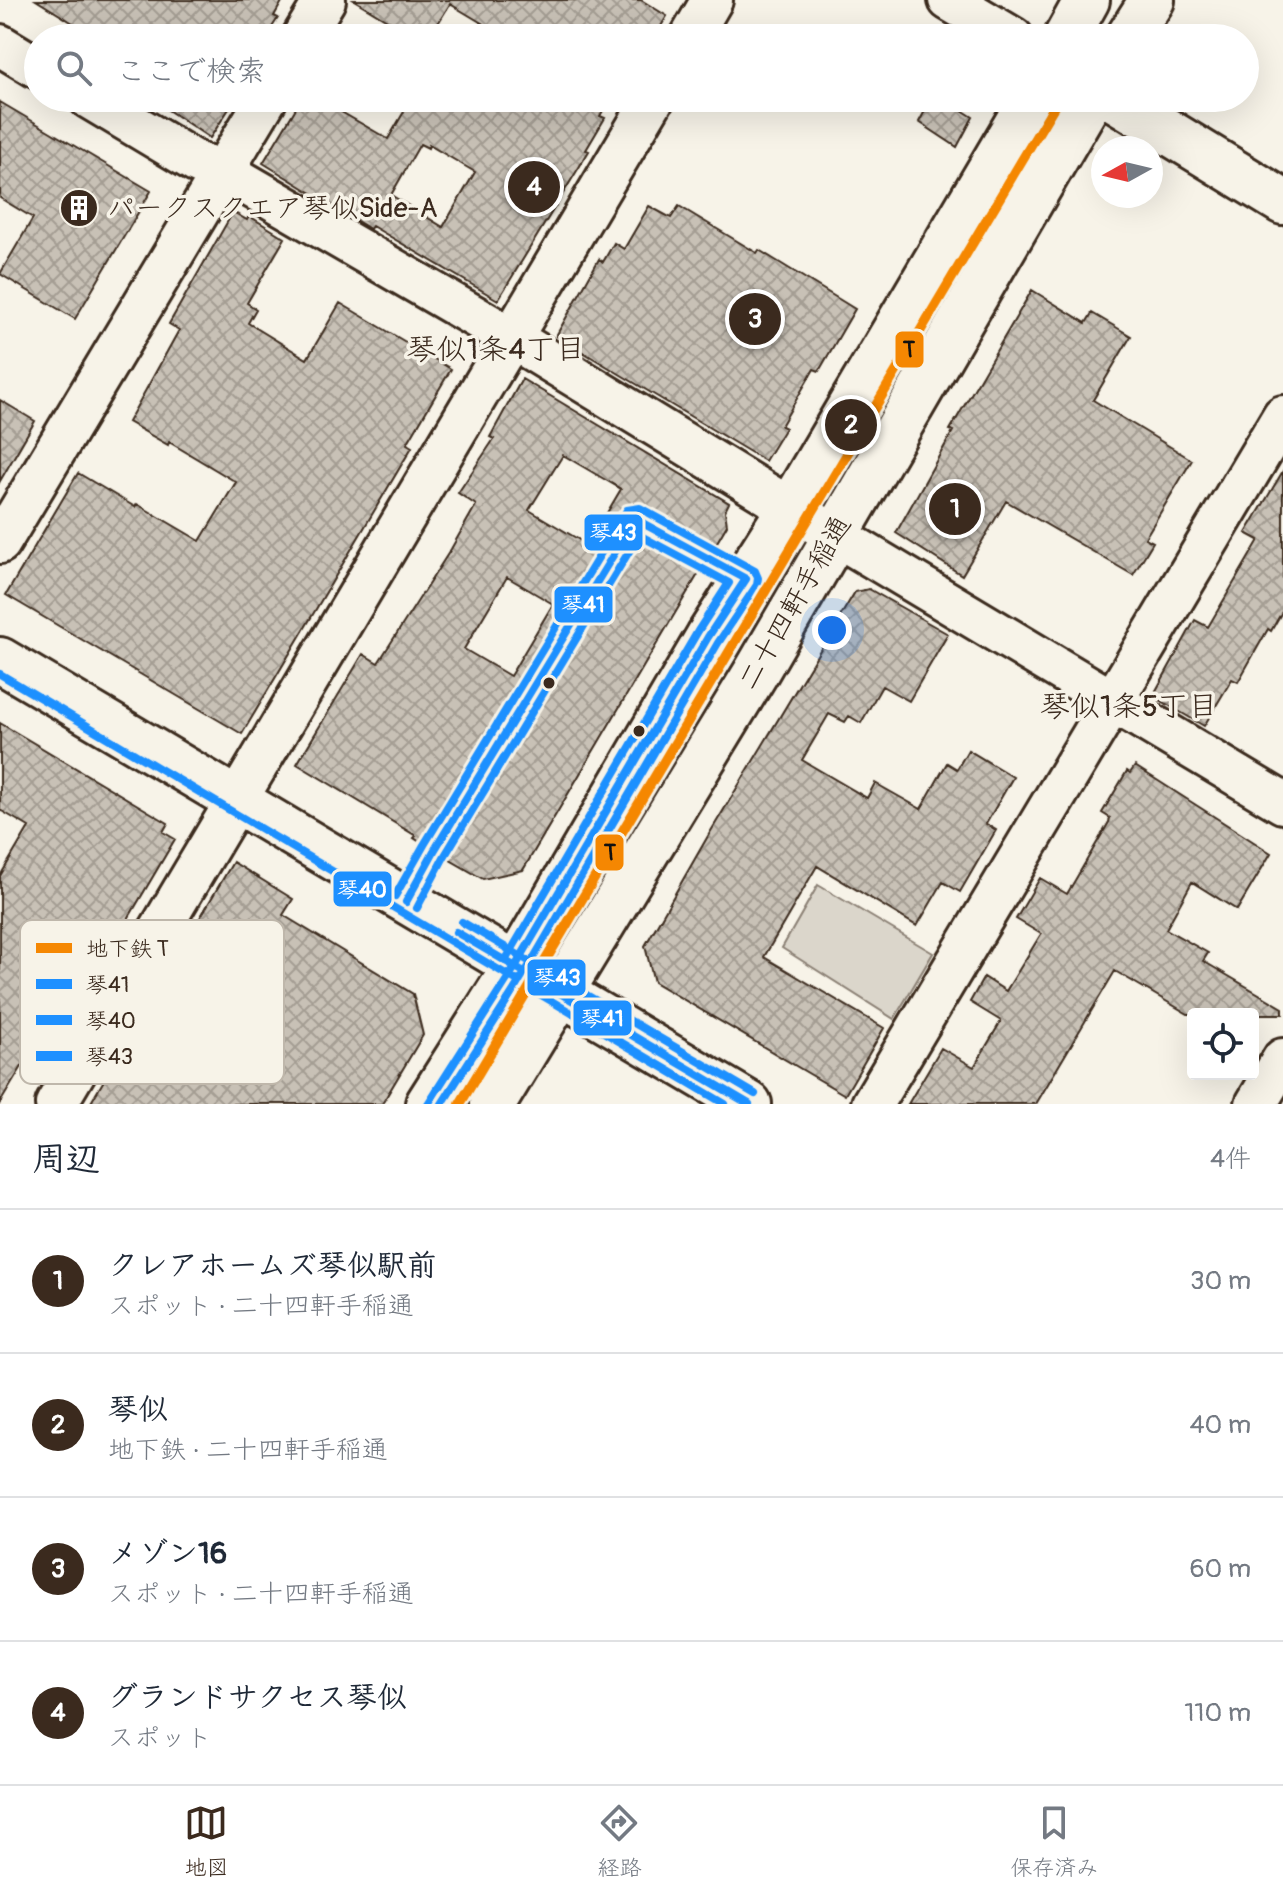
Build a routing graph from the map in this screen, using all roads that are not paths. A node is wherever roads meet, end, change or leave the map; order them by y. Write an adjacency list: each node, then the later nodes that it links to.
1 (325, 0): 6 (street)
2 (712, 0): 7 (street)
3 (949, 0): 8 (street)
4 (1087, 0): 9 (street)
5 (1152, 0): 10 (street)
6 (310, 24)
7 (698, 24)
8 (989, 24)
9 (1074, 24)
10 (1137, 24)
11 (0, 45): 12 (street)
12 (24, 60)
13 (112, 112): 19 (street)
14 (259, 112): 19 (street)
15 (646, 112): 21 (street)
16 (1024, 112): 23 (street, 二十四軒手稲通)
17 (1083, 112): 24 (street, 二十四軒手稲通)
18 (1136, 112): 20 (street)
19 (222, 173): 21 (street); 25 (street)
20 (1283, 202)
21 (512, 338): 23 (street); 30 (street)
22 (1283, 416): 29 (street)
23 (790, 508): 24 (street); 27 (street, 二十四軒手稲通)
24 (835, 535): 29 (street); 36 (street, 二十四軒手稲通)
25 (0, 543)
26 (707, 560): 27 (lane)
27 (746, 579): 35 (street, 二十四軒手稲通)
28 (0, 660): 30 (street)
29 (1112, 702): 31 (street); 43 (street)
30 (237, 801): 33 (street); 34 (street)
31 (1283, 803)
32 (434, 851): 33 (lane)
33 (406, 902): 35 (street)
34 (166, 920)
35 (515, 967): 36 (street); 40 (street, 二十四軒手稲通)
36 (559, 993): 41 (street, 二十四軒手稲通); 42 (street)
37 (1283, 1059): 44 (street)
38 (68, 1084): 39 (street)
39 (56, 1104)
40 (428, 1104)
41 (493, 1104)
42 (749, 1104)
43 (872, 1104)
44 (1256, 1104)

